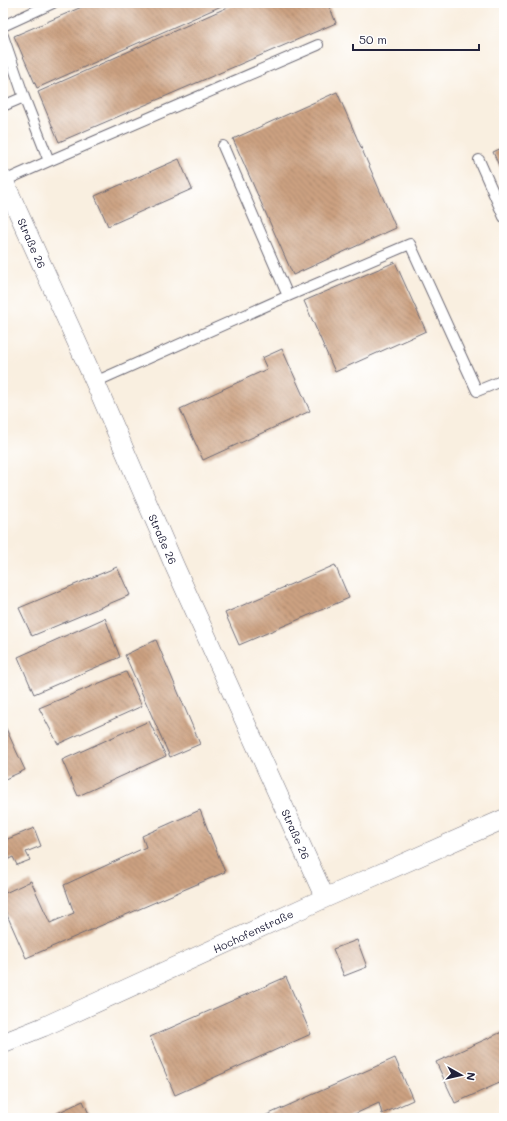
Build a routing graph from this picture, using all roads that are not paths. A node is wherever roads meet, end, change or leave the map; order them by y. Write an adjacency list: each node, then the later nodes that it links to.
1 (53, 3): 2 (lane)
2 (3, 26)
3 (3, 36): 5 (lane)
4 (318, 45): 9 (lane)
5 (24, 97): 6 (lane); 9 (lane)
6 (3, 106)
7 (224, 146): 12 (lane)
8 (479, 160): 11 (lane)
9 (49, 161): 10 (lane)
10 (3, 180): 14 (street, Straße 26)
11 (504, 217)
12 (288, 296): 13 (lane); 14 (lane)
13 (504, 380)
14 (95, 382): 16 (street, Straße 26)
15 (504, 819): 16 (street, Hochofenstraße)
16 (325, 898): 17 (street, Hochofenstraße)
17 (3, 1043)

